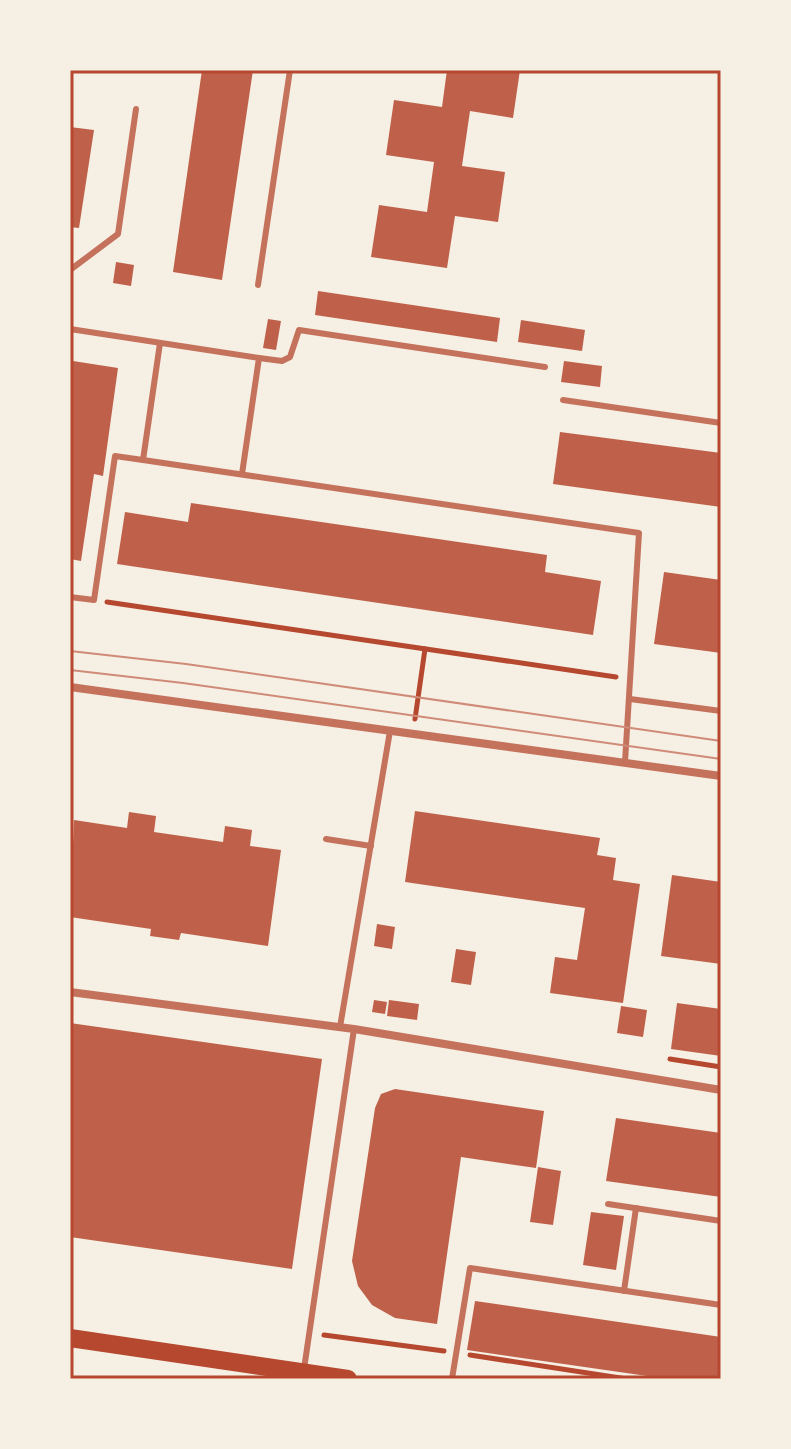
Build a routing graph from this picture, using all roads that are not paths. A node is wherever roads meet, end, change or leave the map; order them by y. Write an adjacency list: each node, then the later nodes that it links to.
1 (290, 70): 4 (lane)
2 (136, 109): 3 (lane)
3 (70, 270)
4 (258, 285)
5 (70, 329): 6 (lane)
6 (160, 343): 7 (lane); 11 (lane)
7 (259, 358): 8 (lane); 12 (lane)
8 (545, 367)
9 (563, 400): 10 (lane)
10 (721, 423)
11 (143, 460): 12 (lane); 13 (lane)
12 (242, 474): 15 (lane)
13 (70, 597)
14 (70, 687): 17 (street)
15 (630, 699): 16 (lane); 18 (lane)
16 (721, 711)
17 (390, 731): 18 (street); 21 (lane)
18 (625, 762): 19 (street)
19 (721, 776)
20 (326, 839): 21 (lane)
21 (371, 846): 23 (lane)
22 (70, 992): 23 (street)
23 (340, 1027): 24 (street)
24 (354, 1029): 25 (street); 32 (lane)
25 (721, 1090)
26 (608, 1204): 27 (lane)
27 (636, 1208): 28 (lane); 29 (lane)
28 (721, 1221)
29 (624, 1291): 30 (lane); 34 (lane)
30 (721, 1305)
31 (70, 1338): 32 (main road)
32 (304, 1373): 33 (main road)
33 (348, 1379)
34 (452, 1379)

